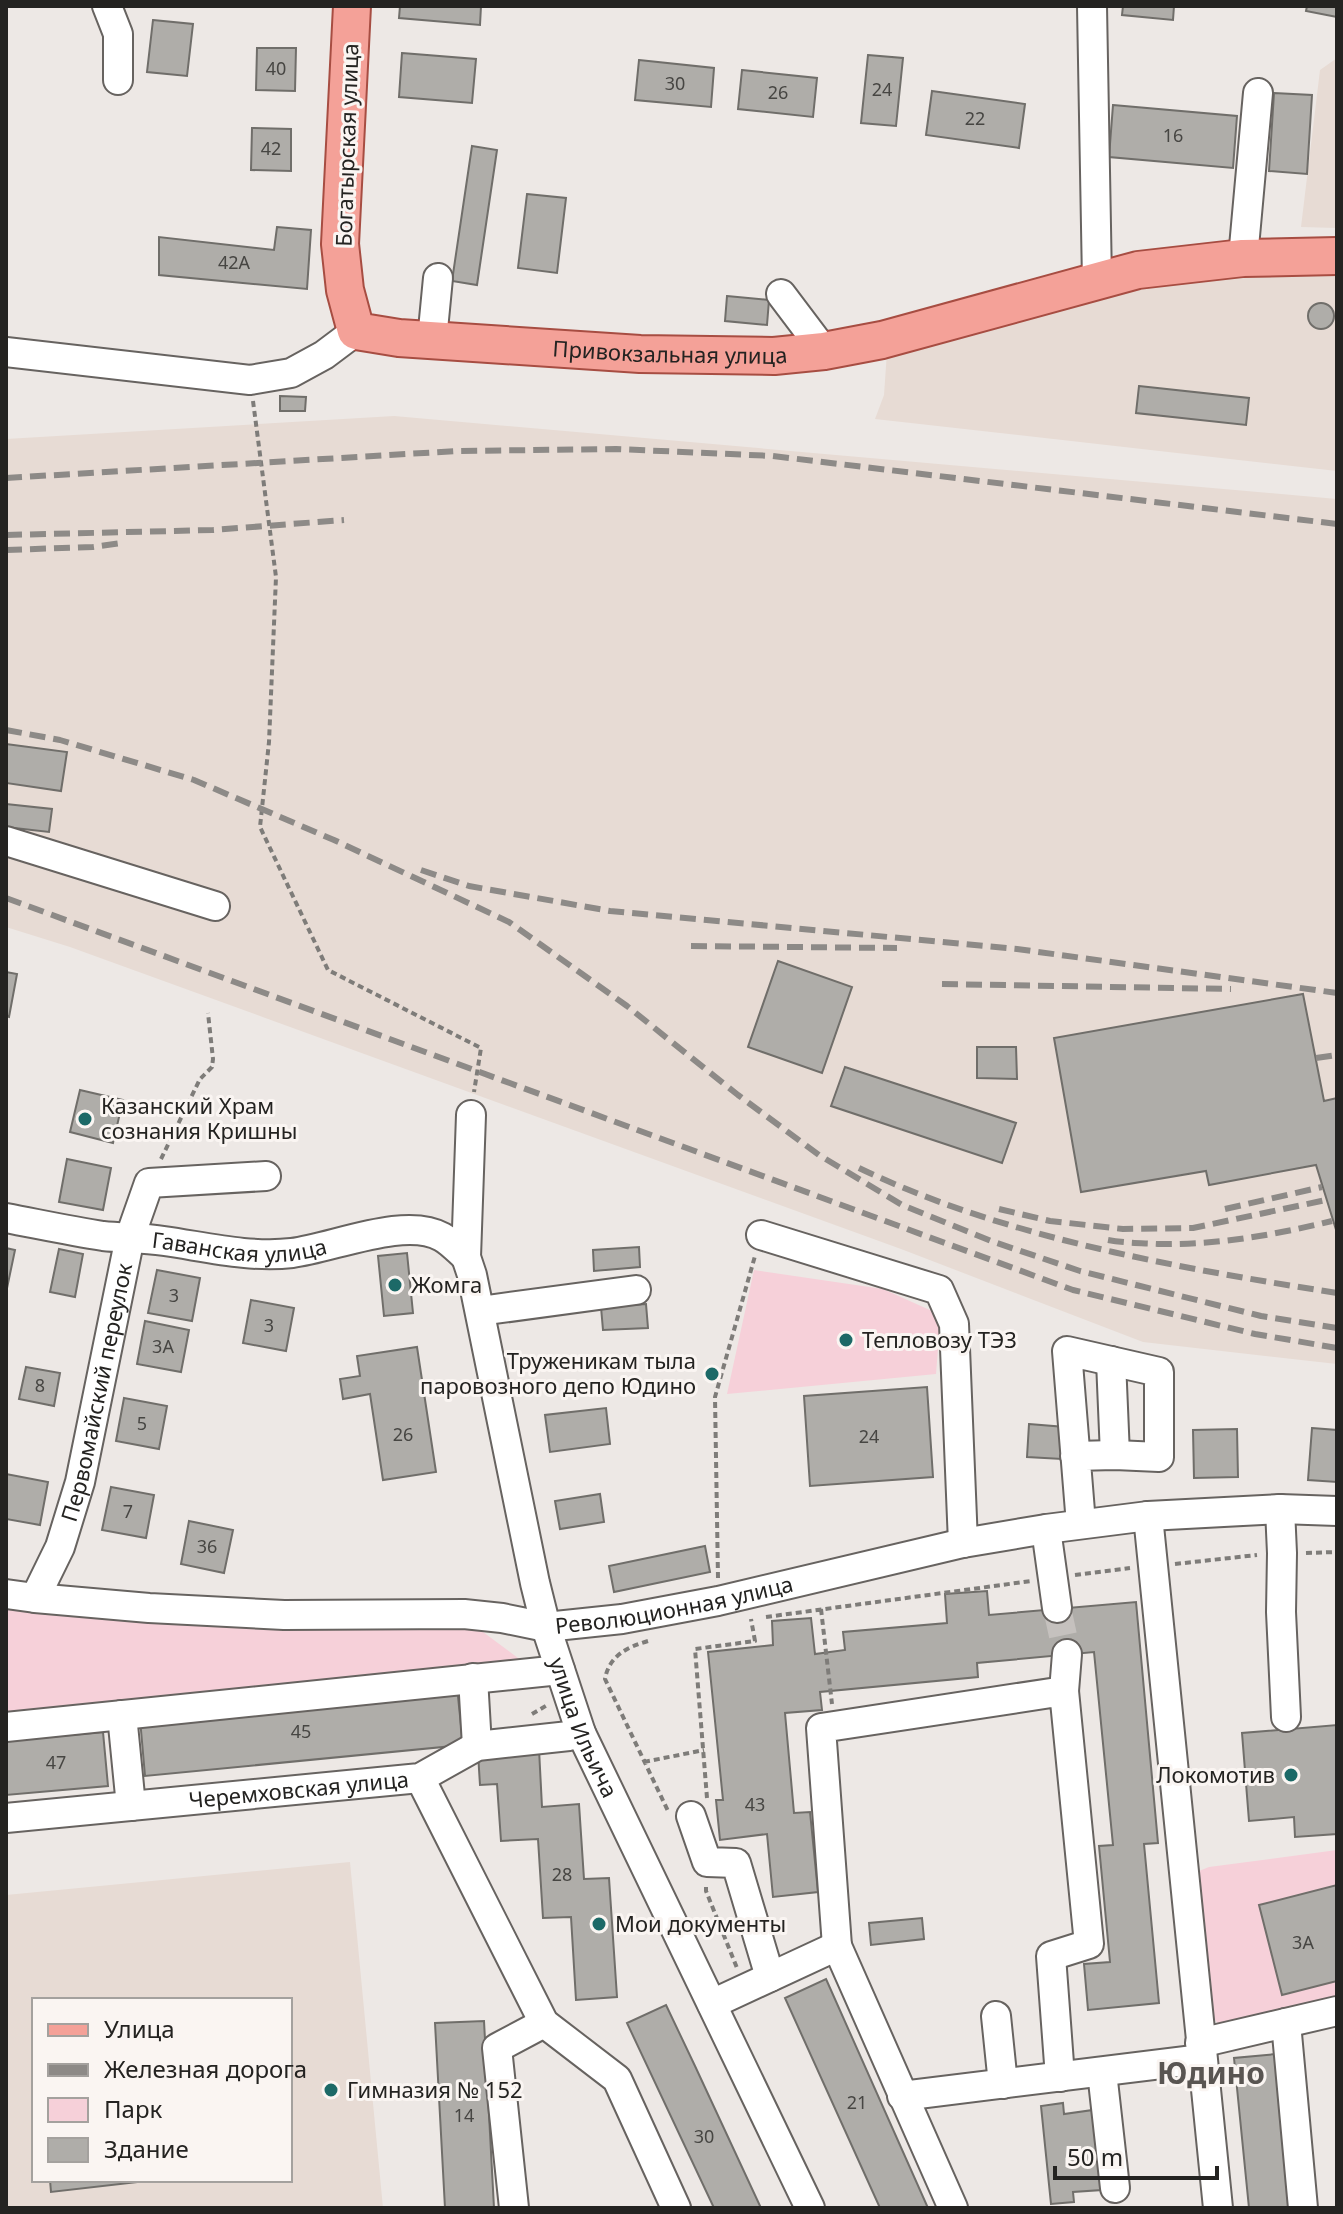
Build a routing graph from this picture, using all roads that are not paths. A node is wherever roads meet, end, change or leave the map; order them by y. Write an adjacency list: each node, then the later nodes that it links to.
1 (107, 6): 4 (street)
2 (352, 6): 11 (main road, Богатырская улица)
3 (1092, 6): 9 (street)
4 (118, 80)
5 (1258, 93): 7 (street)
6 (1337, 256): 7 (main road, Привокзальная улица)
7 (1243, 258): 9 (main road, Привокзальная улица)
8 (438, 278): 12 (street)
9 (1097, 281): 13 (main road, Привокзальная улица)
10 (781, 294): 13 (street)
11 (356, 331): 12 (main road, Привокзальная улица); 14 (street)
12 (432, 340): 13 (main road, Привокзальная улица)
13 (824, 351)
14 (6, 352)
15 (6, 841): 16 (street)
16 (215, 906)
17 (471, 1115): 22 (street, улица Ильича)
18 (266, 1176): 21 (street, Первомайский переулок)
19 (6, 1218): 21 (street, Гаванская улица)
20 (761, 1235): 33 (street)
21 (130, 1237): 22 (street, Гаванская улица); 35 (street, Первомайский переулок)
22 (466, 1257): 24 (street, улица Ильича)
23 (636, 1290): 24 (street)
24 (480, 1311): 37 (street, улица Ильича)
25 (1111, 1361): 26 (street); 26 (street); 27 (street)
26 (1115, 1455): 27 (street)
27 (1075, 1456): 31 (street)
28 (1280, 1509): 29 (street, Революционная улица); 30 (street, Революционная улица); 43 (street)
29 (1337, 1511)
30 (1148, 1516): 31 (street, Революционная улица); 58 (street)
31 (1081, 1524): 32 (street, Революционная улица)
32 (1046, 1529): 33 (street, Революционная улица); 36 (street)
33 (963, 1543): 37 (street, Революционная улица)
34 (6, 1594): 35 (street, Революционная улица)
35 (35, 1598): 37 (street, Революционная улица)
36 (1057, 1608)
37 (546, 1627): 39 (street, улица Ильича)
38 (1067, 1654): 41 (street)
39 (560, 1670): 40 (street); 45 (street, улица Ильича)
40 (473, 1678): 42 (street); 46 (street)
41 (1064, 1691): 51 (street); 60 (street)
42 (122, 1715): 44 (street); 48 (street)
43 (1286, 1717)
44 (6, 1727)
45 (581, 1733): 46 (street, Черемховская улица); 53 (street, улица Ильича)
46 (477, 1746): 47 (street, Черемховская улица)
47 (420, 1778): 48 (street, Черемховская улица); 56 (street)
48 (131, 1806): 50 (street, Черемховская улица)
49 (691, 1816): 52 (street)
50 (6, 1818)
51 (837, 1946): 52 (street); 62 (street)
52 (758, 1983): 53 (street)
53 (712, 2004): 66 (street, улица Ильича)
54 (1337, 2011): 57 (street)
55 (996, 2016): 61 (street)
56 (544, 2023): 64 (street); 65 (street)
57 (1286, 2023): 58 (street); 69 (street)
58 (1201, 2051): 59 (street); 68 (street)
59 (1102, 2072): 60 (street); 63 (street)
60 (1060, 2077): 61 (street)
61 (1003, 2084): 62 (street)
62 (902, 2096): 67 (street)
63 (1115, 2188)
64 (514, 2208)
65 (676, 2208)
66 (810, 2208)
67 (953, 2208)
68 (1218, 2208)
69 (1303, 2208)

